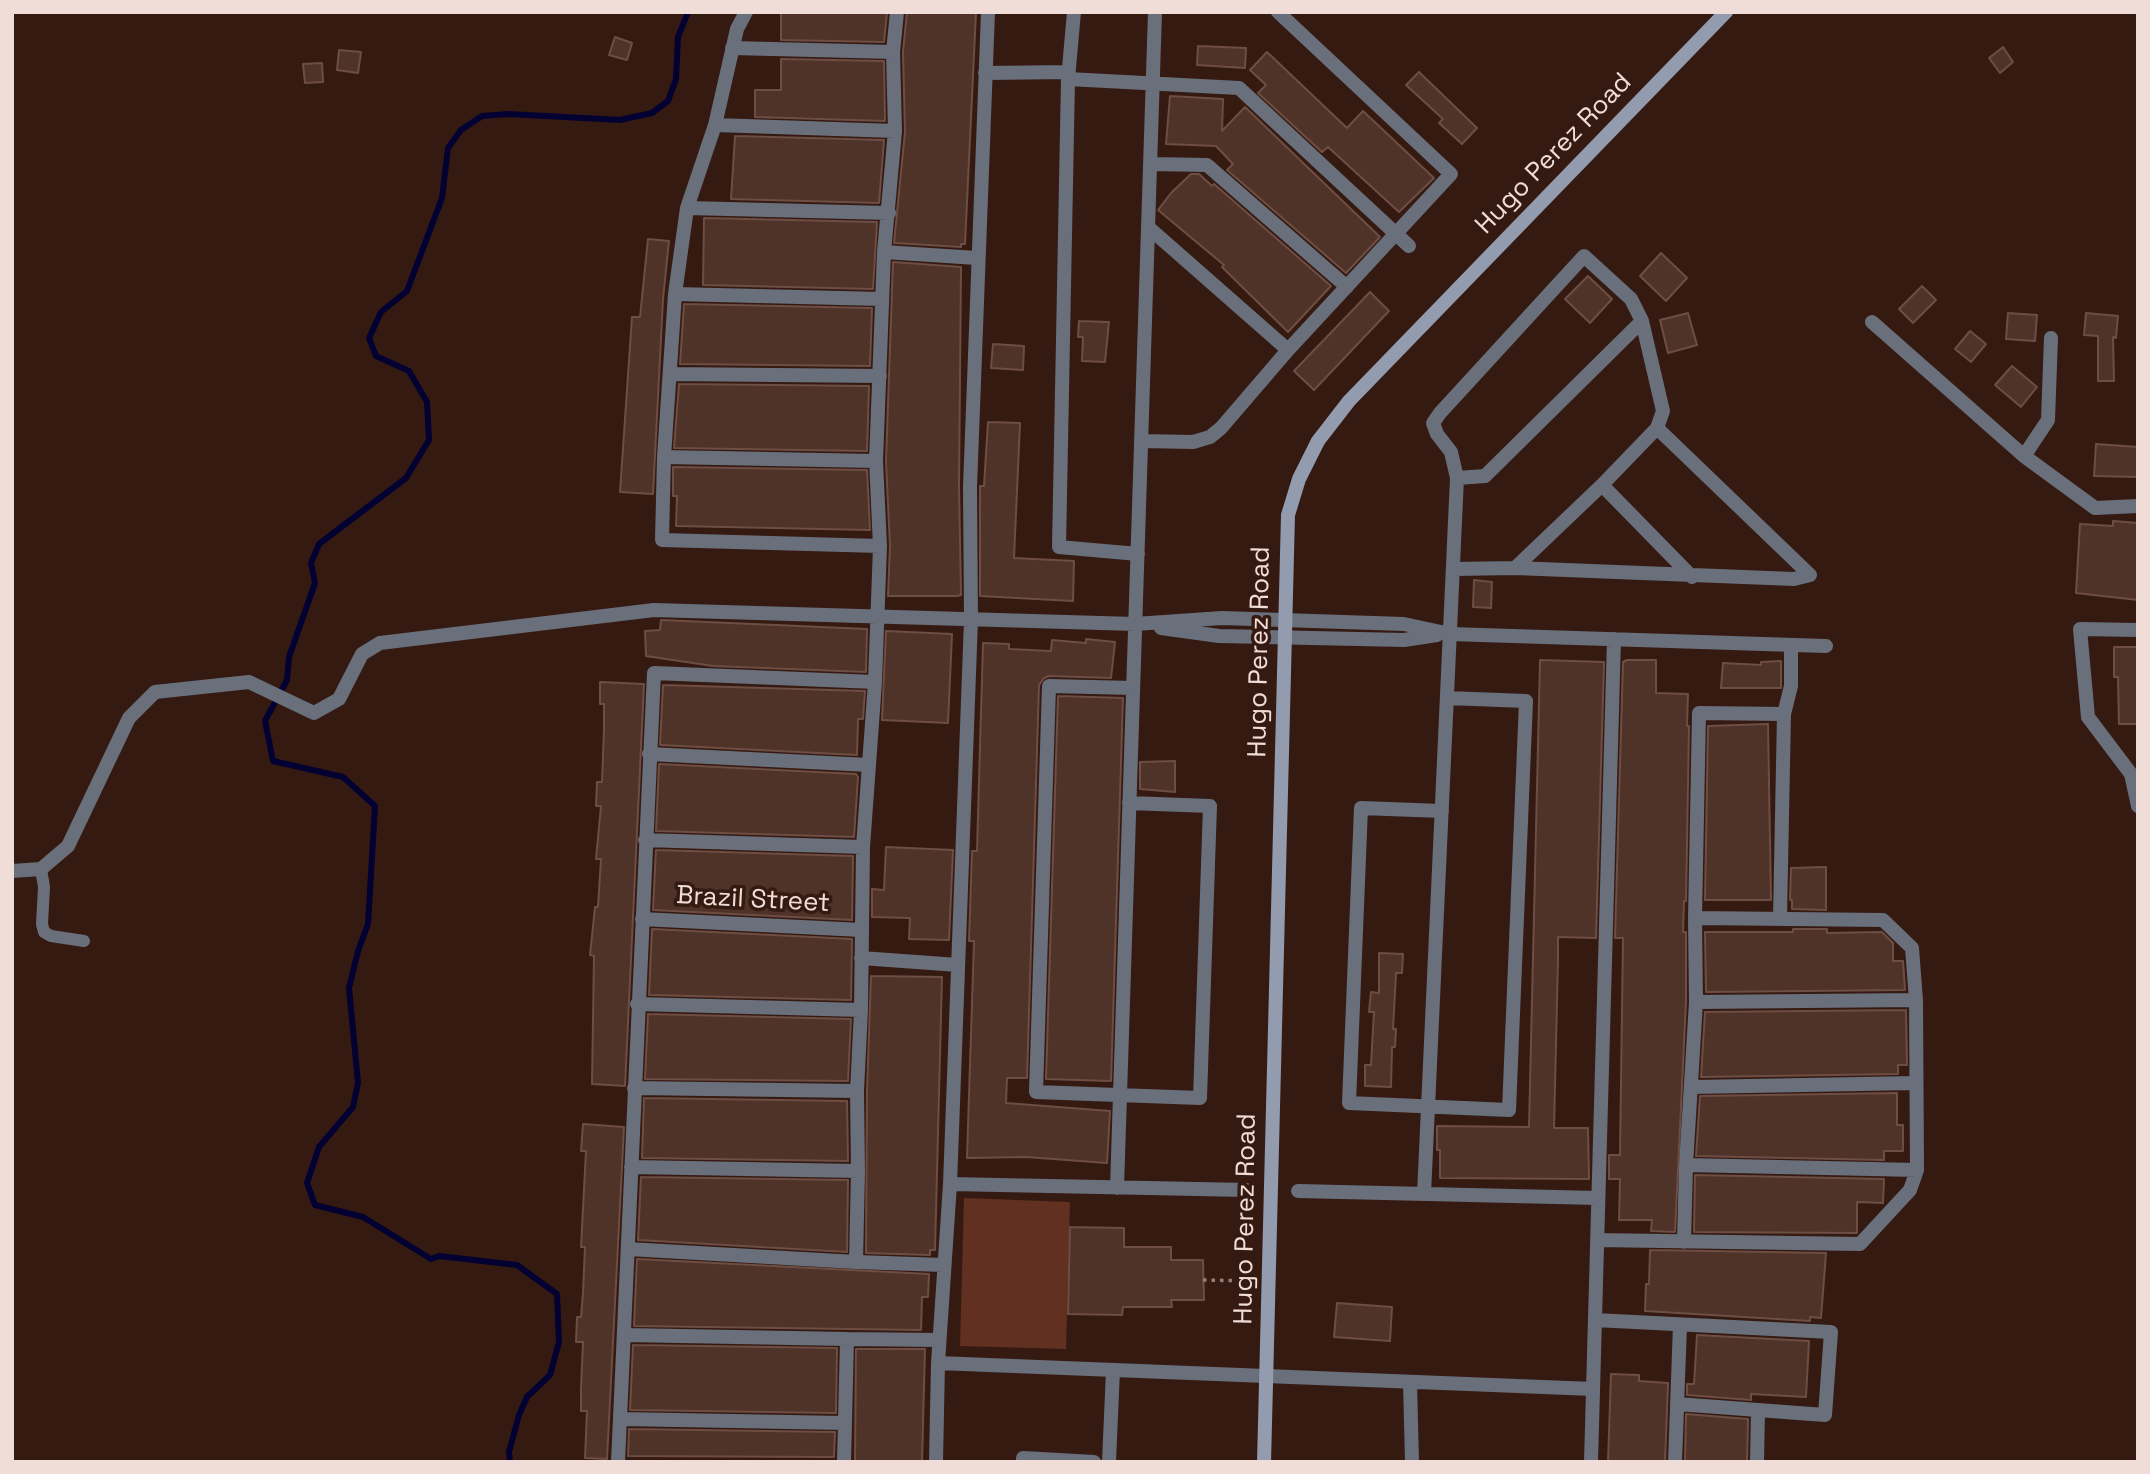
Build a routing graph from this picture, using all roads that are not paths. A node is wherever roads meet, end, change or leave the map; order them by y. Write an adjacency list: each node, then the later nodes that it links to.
1 (747, 12): 8 (street)
2 (897, 12): 9 (street)
3 (988, 12): 10 (street)
4 (1074, 12): 11 (street)
5 (1155, 12): 12 (street)
6 (1278, 12): 19 (street)
7 (1726, 12): 47 (street, Hugo Perez Road)
8 (732, 48): 9 (street); 13 (street)
9 (893, 52): 14 (street)
10 (985, 73): 11 (street); 22 (street)
11 (1068, 75): 12 (street); 41 (street)
12 (1153, 84): 15 (street); 19 (street)
13 (715, 125): 14 (street); 16 (street)
14 (895, 131): 17 (street)
15 (1150, 164): 18 (street); 23 (street)
16 (687, 208): 17 (street); 24 (street)
17 (889, 213): 21 (street)
18 (1148, 227): 29 (street); 33 (street)
19 (1397, 234): 20 (street); 23 (street)
20 (1409, 246)
21 (884, 252): 22 (street); 25 (street)
22 (977, 258): 46 (street)
23 (1347, 287): 29 (street)
24 (675, 294): 25 (street); 30 (street)
25 (882, 299): 31 (street)
26 (1642, 321): 32 (street); 37 (street); 37 (street)
27 (1872, 322): 34 (street)
28 (2051, 338): 34 (street)
29 (1288, 350): 33 (street)
30 (670, 374): 31 (street); 35 (street)
31 (880, 376): 36 (street)
32 (1657, 428): 38 (street); 44 (street)
33 (1141, 441): 41 (street)
34 (2024, 456): 39 (street)
35 (664, 457): 36 (street); 40 (street)
36 (876, 461): 40 (street)
37 (1457, 478): 43 (street)
38 (1602, 485): 42 (street); 44 (street)
39 (2138, 506)
40 (880, 545): 45 (street)
41 (1138, 554): 48 (street)
42 (1515, 568): 43 (street); 44 (street)
43 (1453, 569): 50 (street)
44 (1692, 577)
45 (876, 617): 46 (street); 55 (street); 66 (street)
46 (971, 620): 48 (street); 74 (street)
47 (1285, 620): 48 (street); 50 (street); 51 (street, Hugo Perez Road)
48 (1135, 624): 51 (street); 56 (street)
49 (2138, 630): 62 (street)
50 (1450, 634): 51 (street); 52 (street); 57 (street)
51 (1285, 638): 107 (street, Hugo Perez Road)
52 (1614, 639): 53 (street); 94 (street)
53 (1790, 645): 54 (street); 58 (street)
54 (1826, 646)
55 (875, 682): 59 (street); 60 (street)
56 (1133, 688): 61 (street); 83 (street)
57 (1447, 698): 63 (street); 84 (street)
58 (1784, 714): 68 (street); 69 (street)
59 (649, 754): 60 (street); 64 (street)
60 (869, 765): 65 (street)
61 (1129, 803): 83 (street); 83 (street)
62 (2138, 806)
63 (1442, 811): 84 (street); 84 (street)
64 (645, 840): 65 (street); 70 (street)
65 (863, 847): 71 (street)
66 (41, 869): 67 (street); 72 (lane)
67 (12, 871)
68 (1695, 918): 69 (street); 76 (street)
69 (1780, 918): 75 (street)
70 (642, 919): 71 (street, Brazil Street); 77 (street)
71 (861, 930): 73 (street)
72 (84, 941)
73 (861, 958): 74 (street); 78 (street)
74 (958, 965): 89 (street)
75 (1916, 1000): 76 (street); 79 (street)
76 (1696, 1002): 80 (street)
77 (637, 1004): 78 (street); 81 (street)
78 (861, 1010): 82 (street)
79 (1916, 1083): 80 (street); 87 (street)
80 (1692, 1087): 85 (street)
81 (634, 1088): 82 (street); 86 (street)
82 (857, 1091): 88 (street)
83 (1120, 1095): 90 (street)
84 (1428, 1106): 93 (street)
85 (1686, 1164): 87 (street); 96 (street)
86 (631, 1167): 88 (street); 97 (street)
87 (1917, 1170): 96 (street)
88 (858, 1171): 98 (street)
89 (950, 1184): 90 (street); 99 (street)
90 (1117, 1188): 91 (street)
91 (1247, 1190)
92 (1298, 1191): 93 (street)
93 (1424, 1194): 94 (street)
94 (1598, 1198): 95 (street)
95 (1597, 1240): 96 (street); 100 (street)
96 (1684, 1242)
97 (628, 1249): 98 (street); 102 (street)
98 (856, 1262): 99 (street)
99 (944, 1265): 104 (street)
100 (1595, 1320): 101 (street); 109 (street)
101 (1680, 1325): 110 (street); 111 (street)
102 (624, 1335): 103 (street); 112 (street)
103 (847, 1339): 104 (street); 113 (street)
104 (939, 1340): 105 (street)
105 (938, 1363): 106 (street); 116 (street)
106 (1113, 1370): 107 (street); 119 (street)
107 (1266, 1376): 108 (street); 120 (street, Hugo Perez Road)
108 (1410, 1382): 109 (street); 121 (street)
109 (1593, 1389): 122 (street)
110 (1677, 1404): 111 (street); 123 (street)
111 (1758, 1410): 124 (street)
112 (620, 1419): 113 (street); 114 (street)
113 (845, 1423): 115 (street)
114 (618, 1462)
115 (844, 1462)
116 (936, 1462)
117 (1023, 1462): 118 (street)
118 (1094, 1462)
119 (1109, 1462)
120 (1264, 1462)
121 (1412, 1462)
122 (1591, 1462)
123 (1675, 1462)
124 (1757, 1462)

